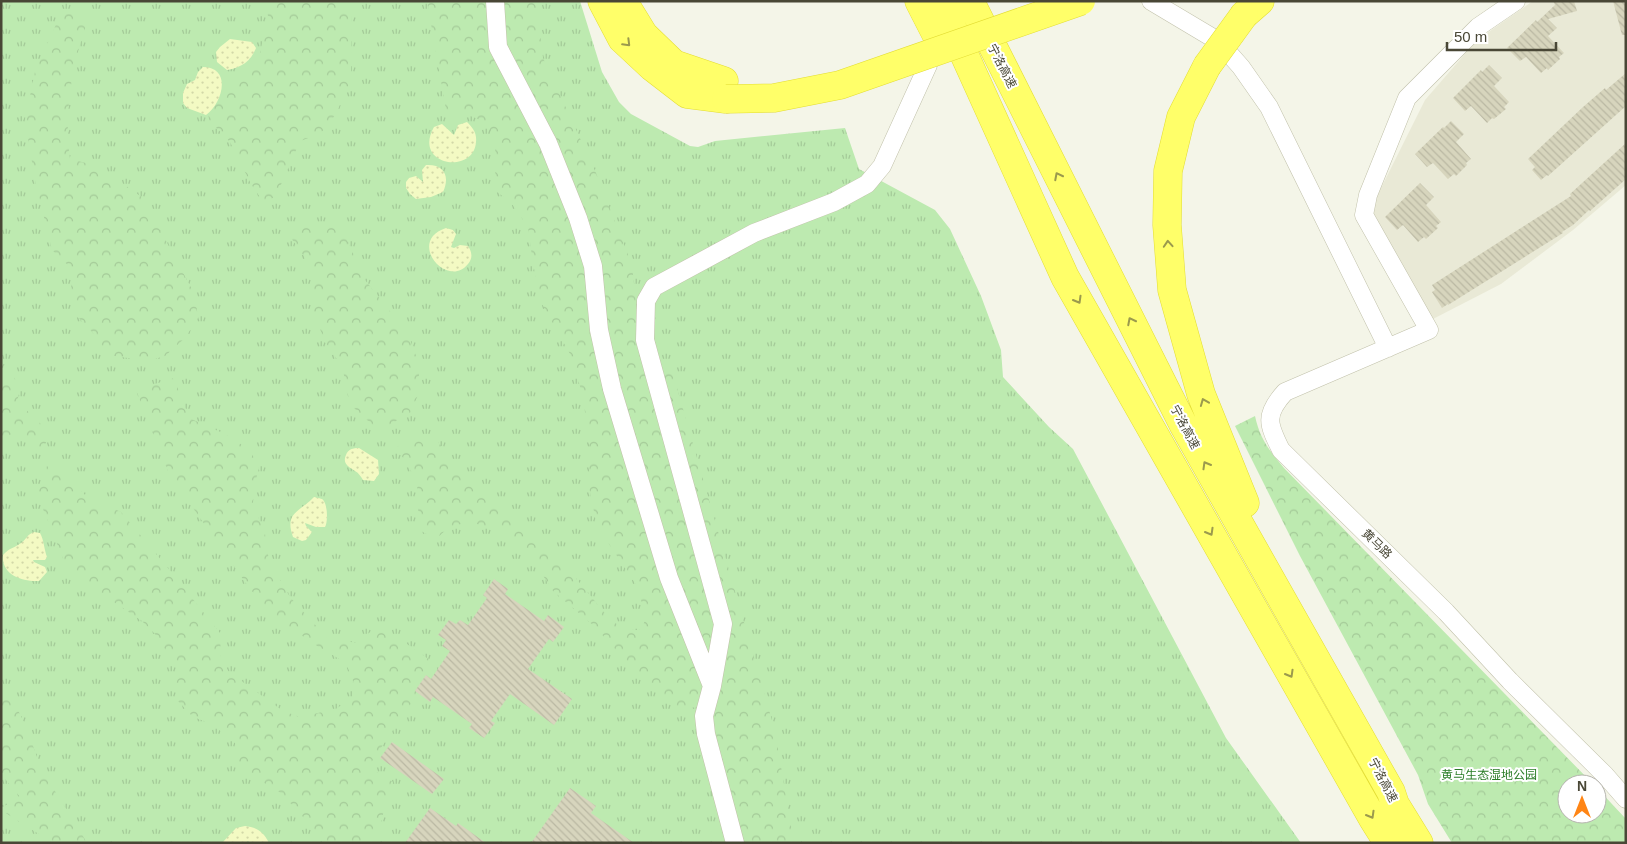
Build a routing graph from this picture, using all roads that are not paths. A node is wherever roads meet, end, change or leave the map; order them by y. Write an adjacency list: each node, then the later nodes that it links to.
1 (495, 1): 16 (street)
2 (602, 1): 13 (highway, one-way to 13)
3 (623, 1): 13 (highway)
4 (919, 1): 14 (highway)
5 (940, 1): 14 (highway)
6 (970, 1): 17 (highway, 宁洛高速, one-way to 6)
7 (1028, 1): 13 (highway)
8 (1081, 1): 13 (highway, bridge)
9 (1152, 1): 15 (street)
10 (1516, 1): 15 (street, 黄马路)
11 (1252, 8): 17 (highway, one-way to 11, bridge)
12 (928, 65): 16 (street)
13 (725, 90)
14 (1065, 276): 20 (highway, one-way to 20)
15 (1388, 348): 18 (street, 黄马路)
16 (712, 686): 19 (street)
17 (1392, 792): 21 (highway, 宁洛高速)
18 (1626, 799)
19 (735, 843)
20 (1388, 843)
21 (1419, 843)

